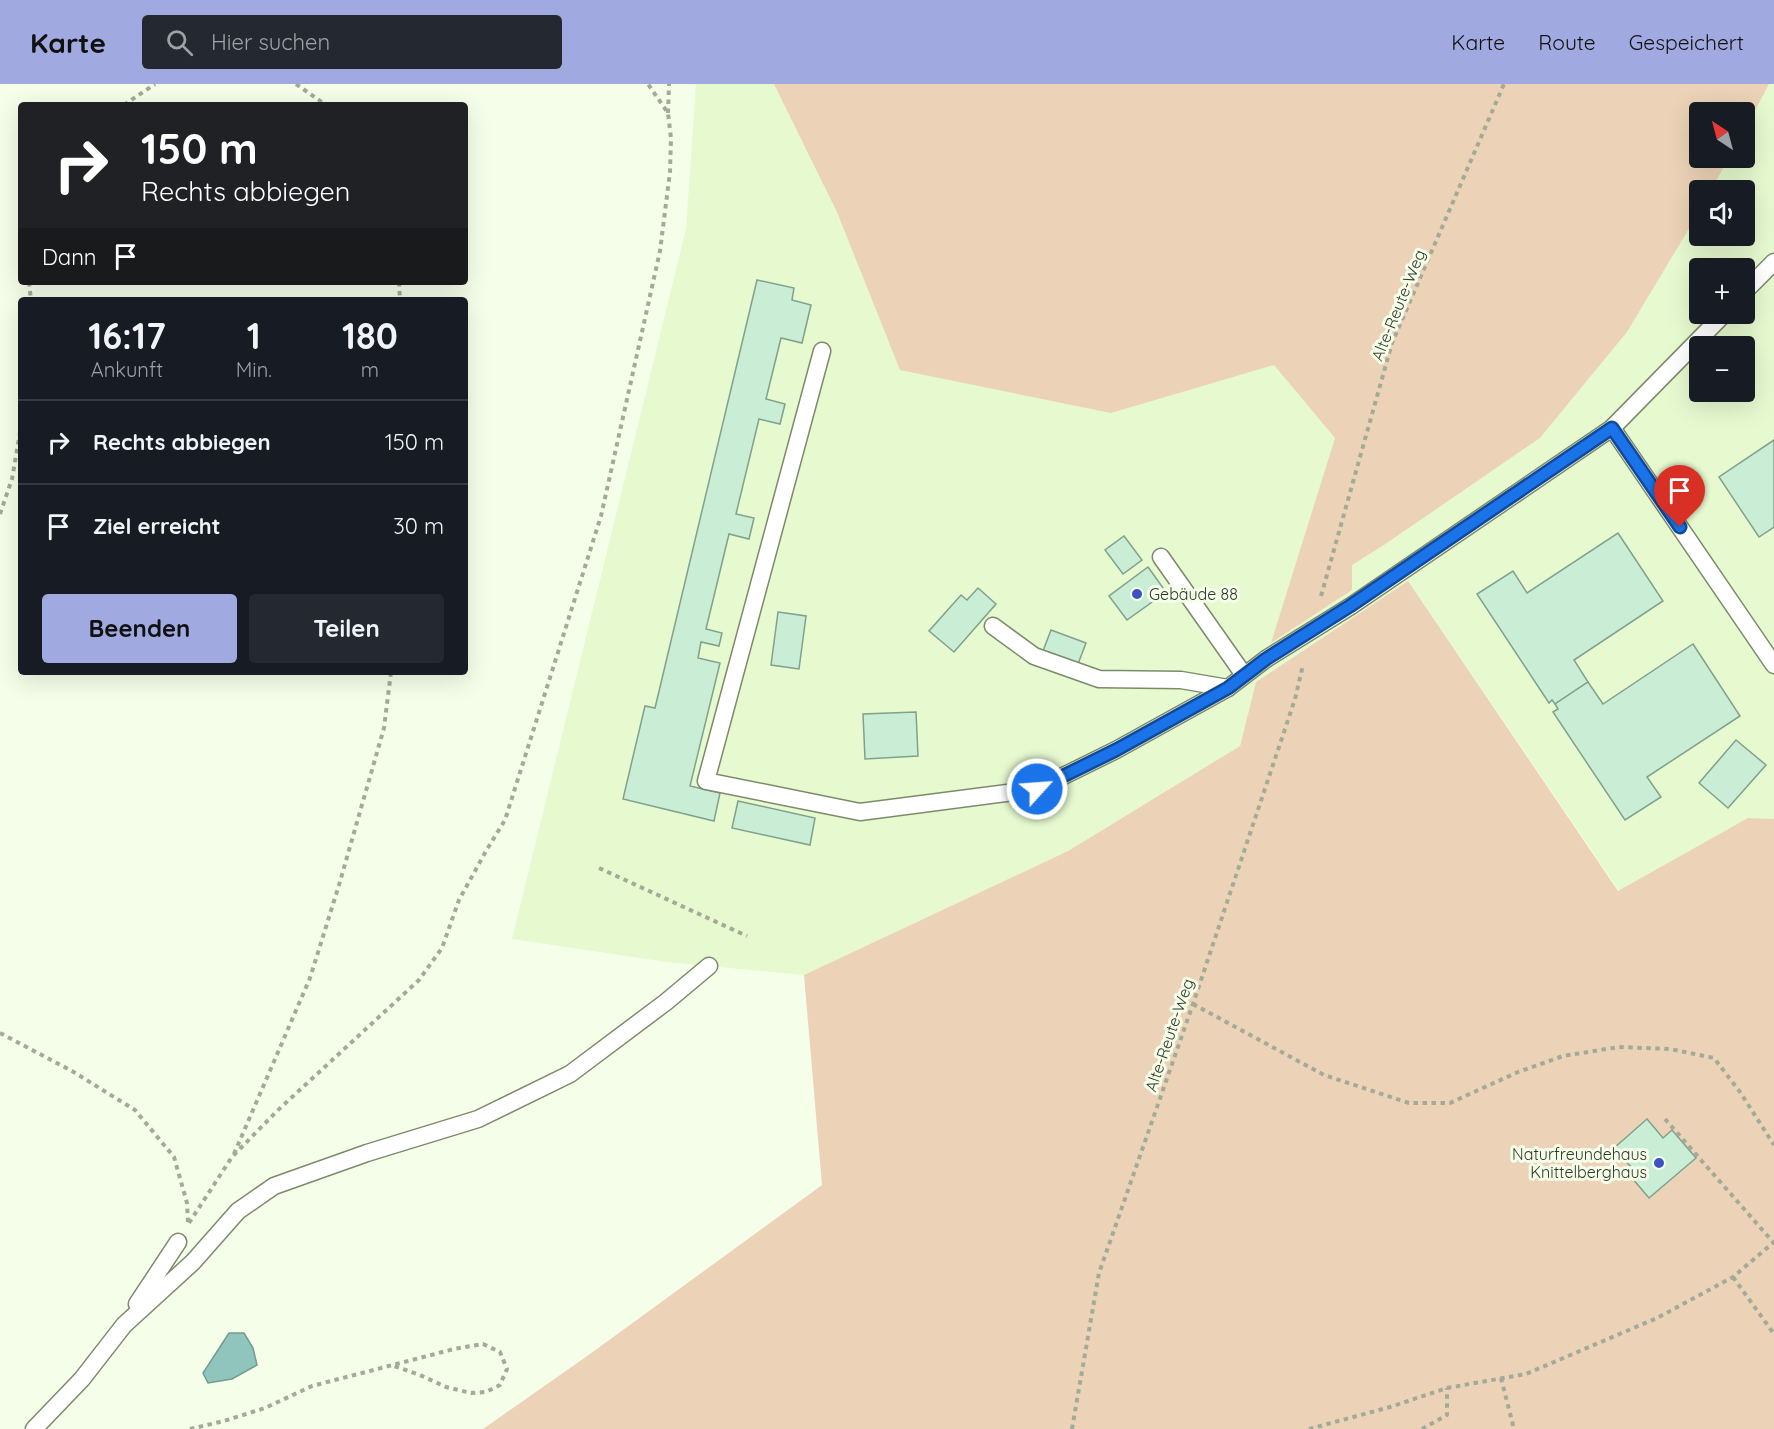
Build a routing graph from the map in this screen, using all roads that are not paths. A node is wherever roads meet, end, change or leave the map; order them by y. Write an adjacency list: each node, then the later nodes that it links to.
1 (1774, 262): 2 (lane)
2 (1755, 281)
3 (1714, 324): 5 (lane)
4 (822, 351): 10 (lane)
5 (1612, 428): 8 (lane); 9 (lane, bridge)
6 (1161, 557): 9 (lane)
7 (993, 626): 10 (lane)
8 (1774, 665)
9 (1244, 675): 10 (lane)
10 (1228, 688)
11 (709, 966): 13 (lane)
12 (178, 1242): 13 (lane)
13 (124, 1325): 14 (lane)
14 (34, 1429)

